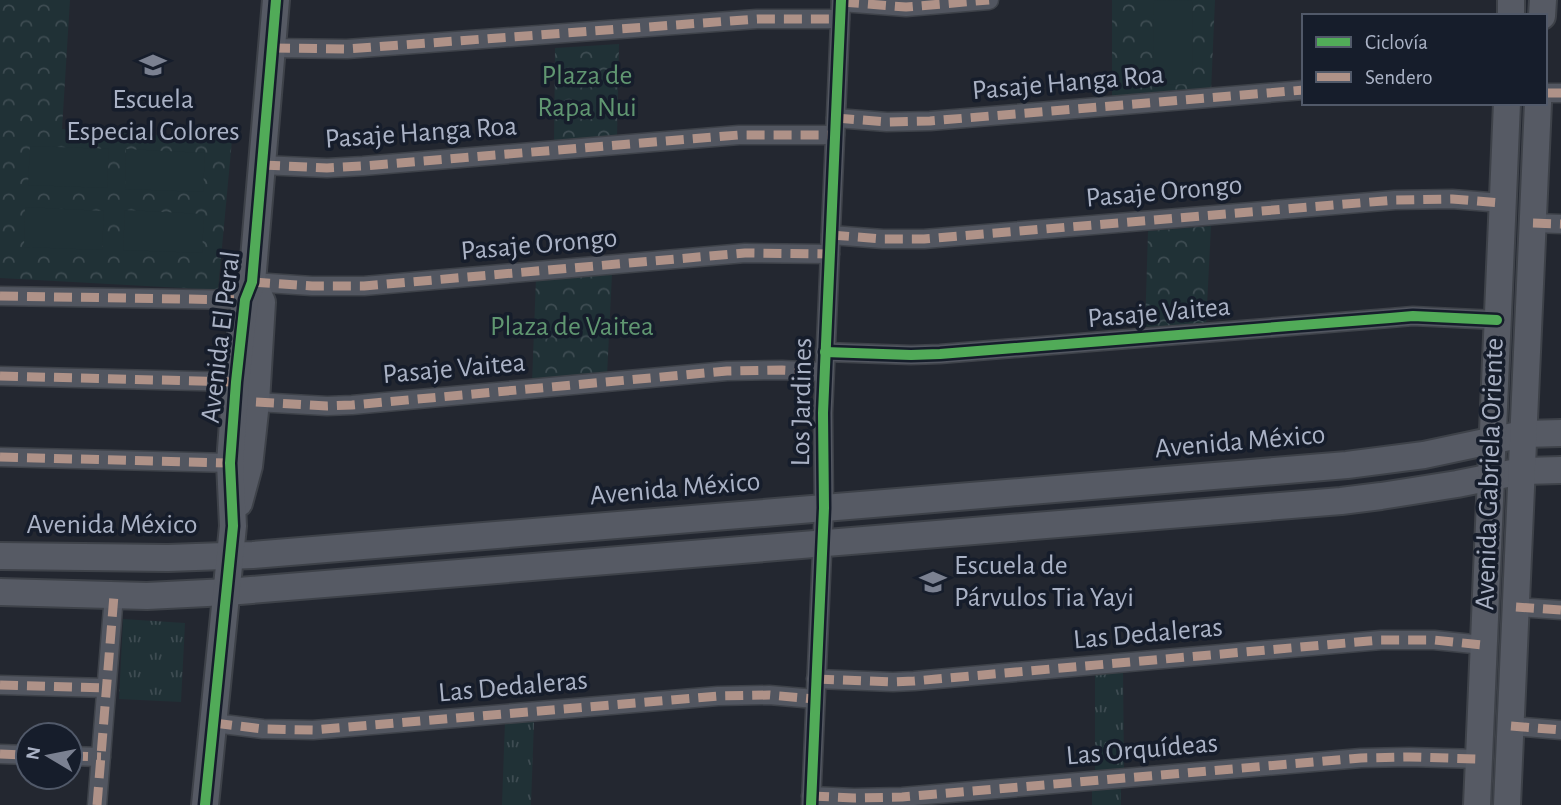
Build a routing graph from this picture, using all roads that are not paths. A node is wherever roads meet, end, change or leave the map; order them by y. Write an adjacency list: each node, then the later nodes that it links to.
1 (276, 0): 4 (main road, Avenida El Peral)
2 (989, 0): 3 (street)
3 (841, 7): 4 (street); 8 (street, Los Jardines)
4 (272, 48): 9 (main road, Avenida El Peral)
5 (1302, 90): 8 (street, Pasaje Hanga Roa)
6 (1507, 105): 10 (main road, Avenida Gabriela Oriente)
7 (1538, 105): 11 (main road, Avenida Gabriela Oriente)
8 (835, 126): 9 (street, Pasaje Hanga Roa); 13 (street, Los Jardines)
9 (262, 165): 15 (main road, Avenida El Peral)
10 (1502, 203): 13 (street, Pasaje Orongo); 17 (main road, Avenida Gabriela Oriente)
11 (1533, 223): 12 (street); 24 (main road, Avenida Gabriela Oriente)
12 (1561, 224)
13 (831, 234): 14 (street, Los Jardines)
14 (830, 254): 15 (street, Pasaje Orongo); 18 (street, Los Jardines)
15 (248, 291): 16 (street, Pasaje Orongo); 21 (main road, Avenida El Peral); 22 (main road, Avenida El Peral)
16 (0, 296)
17 (1497, 320): 18 (street, Pasaje Vaitea); 25 (main road, Avenida Gabriela Oriente)
18 (825, 352): 19 (street, Los Jardines)
19 (824, 372): 22 (street, Pasaje Vaitea); 31 (street, Los Jardines)
20 (0, 376): 21 (street)
21 (236, 382): 27 (main road, Avenida El Peral)
22 (256, 402): 32 (main road, Avenida El Peral)
23 (1561, 433): 24 (main road, Avenida México)
24 (1523, 434): 25 (main road, Avenida México); 29 (main road, Avenida Gabriela Oriente)
25 (1491, 441): 30 (main road, Avenida Gabriela Oriente); 31 (main road, Avenida México)
26 (0, 457): 27 (street)
27 (230, 463): 32 (main road, Avenida El Peral)
28 (1561, 470): 29 (main road)
29 (1522, 471): 30 (main road); 39 (main road, Avenida Gabriela Oriente)
30 (1491, 478): 33 (main road); 41 (main road, Avenida Gabriela Oriente)
31 (824, 508): 33 (street, Los Jardines); 35 (main road, Avenida México)
32 (233, 526): 35 (main road, Avenida El Peral)
33 (822, 543): 36 (main road); 42 (street, Los Jardines)
34 (0, 555): 35 (main road, Avenida México)
35 (230, 556): 36 (main road, Avenida El Peral)
36 (227, 592): 38 (main road); 46 (main road, Avenida El Peral)
37 (0, 593): 38 (main road)
38 (114, 595): 44 (street)
39 (1516, 607): 40 (street); 47 (main road, Avenida Gabriela Oriente)
40 (1561, 610)
41 (1483, 645): 42 (street, Las Dedaleras); 51 (main road, Avenida Gabriela Oriente)
42 (816, 679): 45 (street, Los Jardines)
43 (0, 685): 44 (street)
44 (106, 688): 50 (street)
45 (816, 699): 46 (street, Las Dedaleras); 52 (street, Los Jardines)
46 (214, 723): 54 (main road, Avenida El Peral)
47 (1511, 726): 48 (street); 56 (main road, Avenida Gabriela Oriente)
48 (1561, 730)
49 (84, 756): 50 (street)
50 (101, 757): 53 (street)
51 (1479, 760): 52 (street, Las Orquídeas); 55 (main road, Avenida Gabriela Oriente)
52 (811, 800)
53 (97, 805)
54 (205, 805)
55 (1477, 805)
56 (1507, 805)

